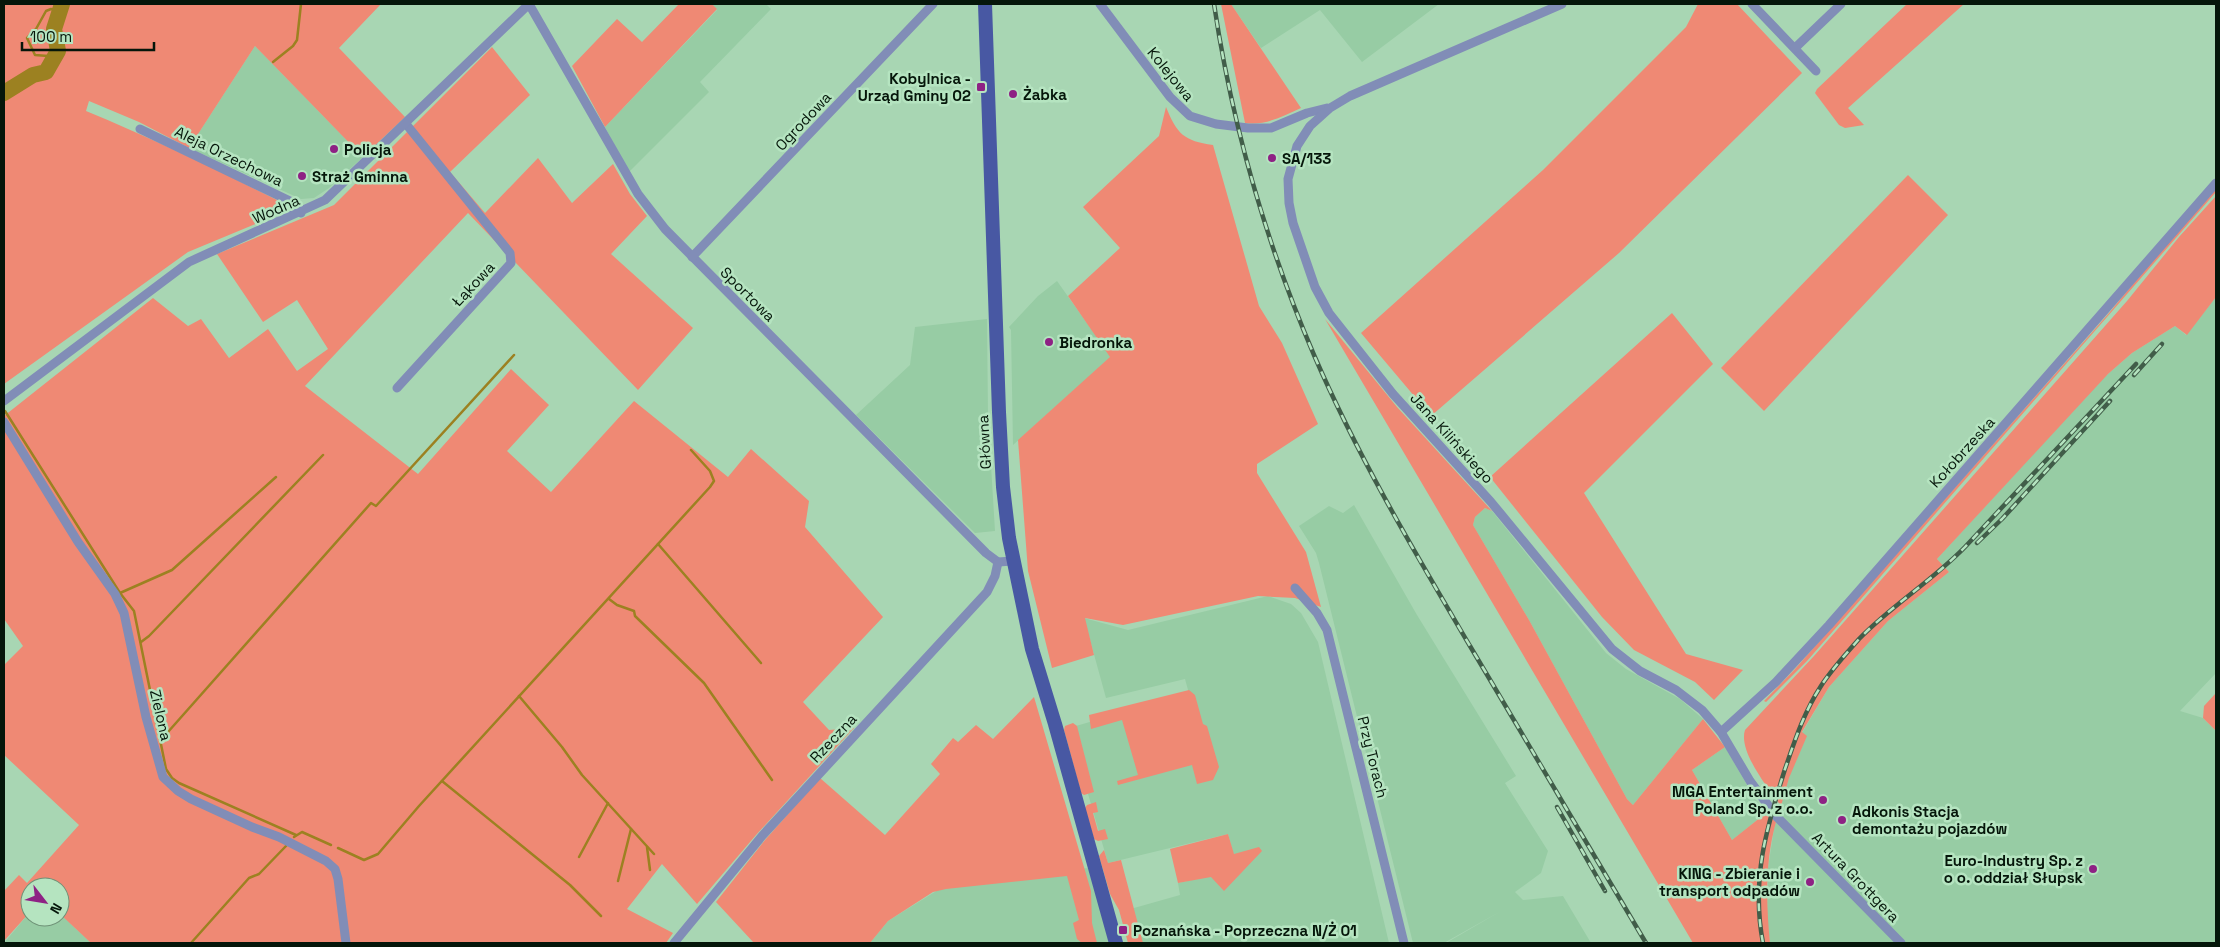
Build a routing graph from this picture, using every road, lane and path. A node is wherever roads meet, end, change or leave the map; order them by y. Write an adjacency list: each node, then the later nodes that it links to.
1 (529, 4): 12 (street, Wodna); 16 (street, Sportowa)
2 (933, 4): 16 (street, Ogrodowa)
3 (985, 4): 20 (main road, Główna)
4 (1100, 4): 11 (street, Kolejowa)
5 (1562, 4): 8 (street)
6 (1752, 4): 9 (street)
7 (1841, 4): 9 (street)
8 (1553, 6): 11 (street)
9 (1794, 48): 10 (street)
10 (1816, 70)
11 (1330, 108): 23 (street, Jana Kilińskiego)
12 (406, 124): 15 (street, Wodna); 17 (street, Łąkowa)
13 (140, 128): 15 (street, Aleja Orzechowa)
14 (2216, 183): 23 (street, Kołobrzeska)
15 (301, 213): 18 (street, Wodna)
16 (692, 257): 21 (street, Sportowa)
17 (397, 388)
18 (4, 401)
19 (4, 422): 24 (street, Zielona)
20 (1013, 561): 21 (street); 26 (main road, Główna)
21 (998, 562): 25 (street, Rzeczna)
22 (1295, 588): 27 (street, Przy Torach)
23 (1721, 732): 28 (street, Artura Grottgera)
24 (346, 943)
25 (674, 943)
26 (1116, 943)
27 (1404, 943)
28 (1901, 943)

